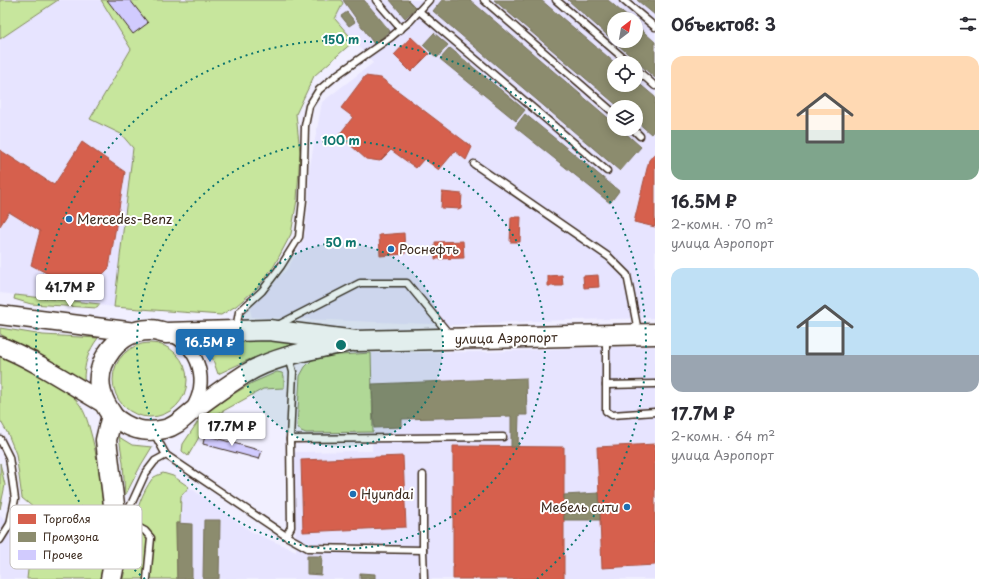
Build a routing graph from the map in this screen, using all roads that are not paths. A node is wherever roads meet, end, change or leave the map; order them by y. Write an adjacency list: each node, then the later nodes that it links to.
1 (376, 0): 8 (lane)
2 (429, 0): 6 (lane)
3 (484, 0): 12 (lane)
4 (556, 0): 9 (lane)
5 (623, 0): 7 (lane)
6 (420, 11): 8 (lane); 14 (lane)
7 (655, 28)
8 (401, 29): 16 (lane)
9 (621, 56)
10 (643, 75): 11 (lane)
11 (655, 86)
12 (607, 107)
13 (474, 164): 20 (lane)
14 (607, 171)
15 (0, 315): 18 (main road, улица Аэропорт)
16 (236, 330): 17 (main road, улица Аэропорт); 19 (main road, улица Аэропорт)
17 (269, 330): 22 (lane); 23 (main road, улица Аэропорт)
18 (135, 332): 19 (main road, улица Аэропорт); 28 (main road, улица Аэропорт)
19 (166, 333): 29 (street, улица Аэропорт)
20 (647, 334): 21 (main road, улица Аэропорт)
21 (606, 336): 22 (main road, улица Аэропорт); 27 (lane)
22 (454, 339): 23 (main road, улица Аэропорт)
23 (356, 341): 25 (main road, улица Аэропорт)
24 (0, 346): 28 (main road, улица Аэропорт)
25 (289, 356): 29 (main road, улица Аэропорт); 34 (lane)
26 (655, 384): 27 (lane)
27 (606, 385): 30 (lane)
28 (108, 410): 31 (main road, улица Аэропорт); 38 (main road)
29 (190, 412): 31 (main road, улица Аэропорт)
30 (655, 412)
31 (153, 432): 35 (lane)
32 (503, 437): 34 (lane)
33 (0, 439): 37 (lane)
34 (290, 439): 42 (lane)
35 (166, 455): 39 (lane); 42 (lane)
36 (423, 475): 44 (lane)
37 (14, 505)
38 (117, 505)
39 (128, 505)
40 (10, 524): 43 (lane)
41 (142, 530): 47 (lane)
42 (286, 536): 44 (lane)
43 (0, 540)
44 (423, 550): 48 (lane)
45 (113, 569): 46 (main road)
46 (111, 579)
47 (147, 579)
48 (424, 579)

